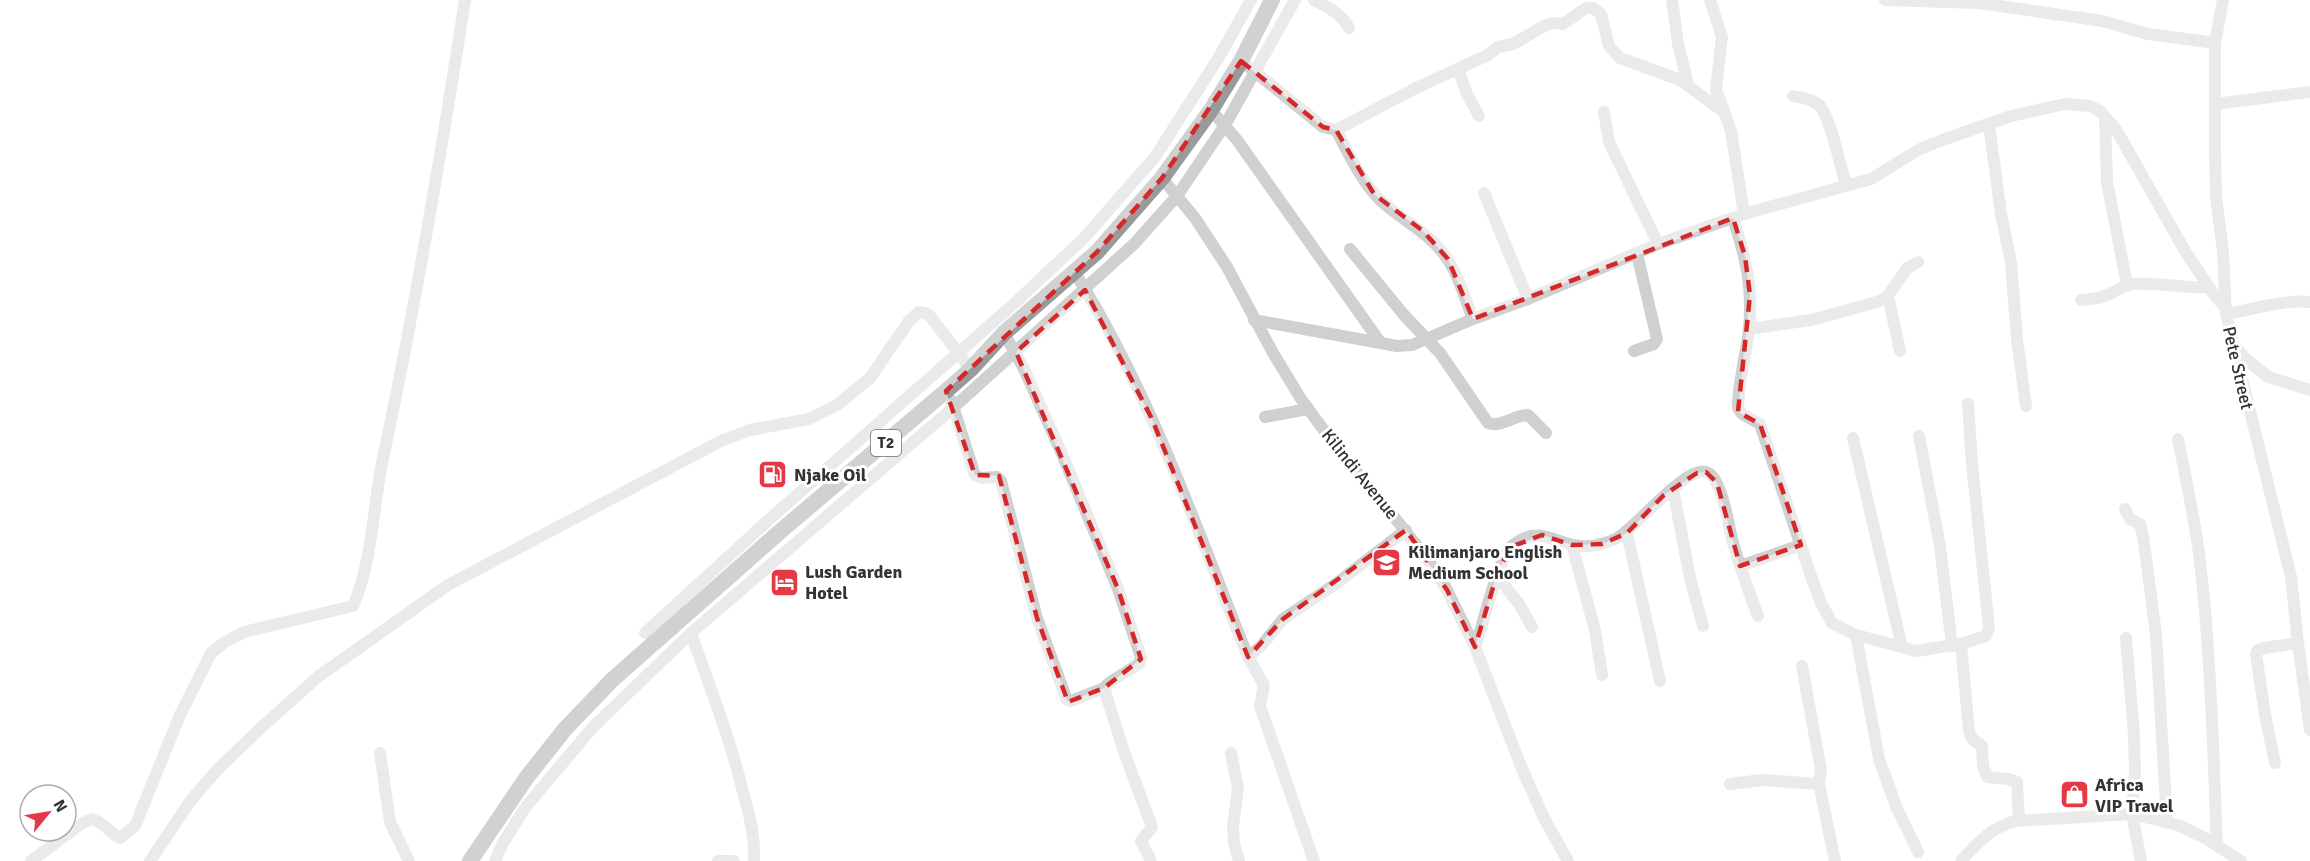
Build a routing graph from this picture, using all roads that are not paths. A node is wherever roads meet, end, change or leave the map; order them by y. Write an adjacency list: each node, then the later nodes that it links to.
1 (465, 0): 104 (street)
2 (1251, 0): 54 (street)
3 (1272, 0): 12 (highway, T2)
4 (1295, 0): 14 (street)
5 (1314, 0): 10 (street)
6 (1672, 0): 15 (street)
7 (1710, 0): 21 (street)
8 (1885, 0): 11 (street)
9 (2223, 0): 11 (street, Pete Street)
10 (1349, 28)
11 (2215, 43): 18 (street, Pete Street)
12 (1240, 61): 14 (street); 19 (highway, T2)
13 (1458, 69): 15 (street); 22 (street); 26 (street)
14 (1255, 72): 25 (street); 26 (street)
15 (1688, 84): 21 (street)
16 (2310, 92): 18 (street)
17 (1793, 96): 28 (street)
18 (2215, 104): 44 (street, Pete Street)
19 (1210, 110): 25 (street); 27 (highway, T2)
20 (1604, 112): 32 (street)
21 (1724, 112): 31 (street)
22 (1479, 116)
23 (2105, 118): 24 (street); 37 (street); 38 (street)
24 (1989, 124): 28 (street); 60 (street)
25 (1224, 125): 30 (street); 50 (street)
26 (1336, 130): 45 (street)
27 (1162, 178): 30 (street, Kilindi Avenue); 36 (highway, T2)
28 (1846, 184): 31 (street)
29 (1484, 193): 41 (street)
30 (1177, 196): 39 (street); 46 (street, Kilindi Avenue)
31 (1738, 216): 32 (street); 47 (street)
32 (1658, 244): 34 (street)
33 (1350, 249): 49 (street)
34 (1637, 254): 41 (street); 52 (street)
35 (1918, 262): 40 (street)
36 (1075, 273): 39 (street); 48 (highway, T2)
37 (2127, 285): 38 (street); 42 (street)
38 (2209, 287): 44 (street)
39 (1085, 290): 55 (street); 87 (street)
40 (1888, 296): 47 (street); 53 (street)
41 (1528, 299): 45 (street)
42 (2081, 300)
43 (2310, 302): 44 (street)
44 (2226, 311): 51 (street, Pete Street)
45 (1473, 319): 49 (street)
46 (1254, 320): 50 (street); 62 (street, Kilindi Avenue)
47 (1749, 329): 73 (street)
48 (1004, 333): 55 (street); 56 (highway, T2)
49 (1425, 339): 50 (street); 64 (street)
50 (1380, 342)
51 (2232, 343): 57 (street); 83 (street, Pete Street)
52 (1634, 351)
53 (1900, 351)
54 (957, 352): 56 (street); 79 (street); 105 (street)
55 (1016, 352): 61 (street); 91 (street)
56 (971, 369): 58 (highway, T2)
57 (2310, 390)
58 (946, 391): 61 (street); 107 (highway, T2)
59 (1968, 404): 84 (street)
60 (2026, 406)
61 (954, 407): 80 (street); 91 (street)
62 (1308, 409): 63 (street); 70 (street, Kilindi Avenue)
63 (1265, 417)
64 (1546, 433)
65 (1919, 436): 84 (street)
66 (1853, 438): 86 (street)
67 (2178, 439): 102 (street)
68 (1673, 489): 71 (street); 74 (street); 77 (street)
69 (2126, 509): 101 (street)
70 (1406, 530): 85 (street, Kilindi Avenue); 87 (street)
71 (1627, 533): 72 (street); 90 (street)
72 (1572, 544): 75 (street); 89 (street)
73 (1801, 545): 74 (street); 81 (street)
74 (1740, 566): 76 (street)
75 (1497, 576): 78 (street); 85 (street)
76 (1758, 616)
77 (1703, 626)
78 (1532, 627)
79 (645, 633)
80 (691, 633): 108 (street); 112 (street)
81 (1856, 635): 86 (street); 103 (street)
82 (2126, 638): 99 (street)
83 (2298, 643): 92 (street, Pete Street); 96 (street)
84 (1957, 645): 86 (street); 100 (street)
85 (1475, 646): 116 (street, Kilindi Avenue)
86 (1902, 647)
87 (1248, 657): 115 (street)
88 (1802, 666): 98 (street)
89 (1602, 675)
90 (1660, 681)
91 (1104, 688): 113 (street)
92 (2307, 697): 93 (street, Pete Street)
93 (2310, 730)
94 (380, 753): 106 (street)
95 (1231, 753): 114 (street)
96 (2275, 763)
97 (1730, 784): 98 (street)
98 (1819, 784): 117 (street)
99 (2132, 814): 100 (street); 101 (street); 119 (street)
100 (2019, 820): 118 (street)
101 (2167, 822): 102 (street)
102 (2217, 845): 120 (street)
103 (1918, 852)
104 (31, 861)
105 (150, 861)
106 (409, 861)
107 (470, 861)
108 (495, 861)
109 (717, 861): 110 (street)
110 (723, 861): 111 (street)
111 (734, 861)
112 (754, 861)
113 (1151, 861)
114 (1239, 861)
115 (1314, 861)
116 (1568, 861)
117 (1835, 861)
118 (1960, 861)
119 (2141, 861)
120 (2241, 861)

